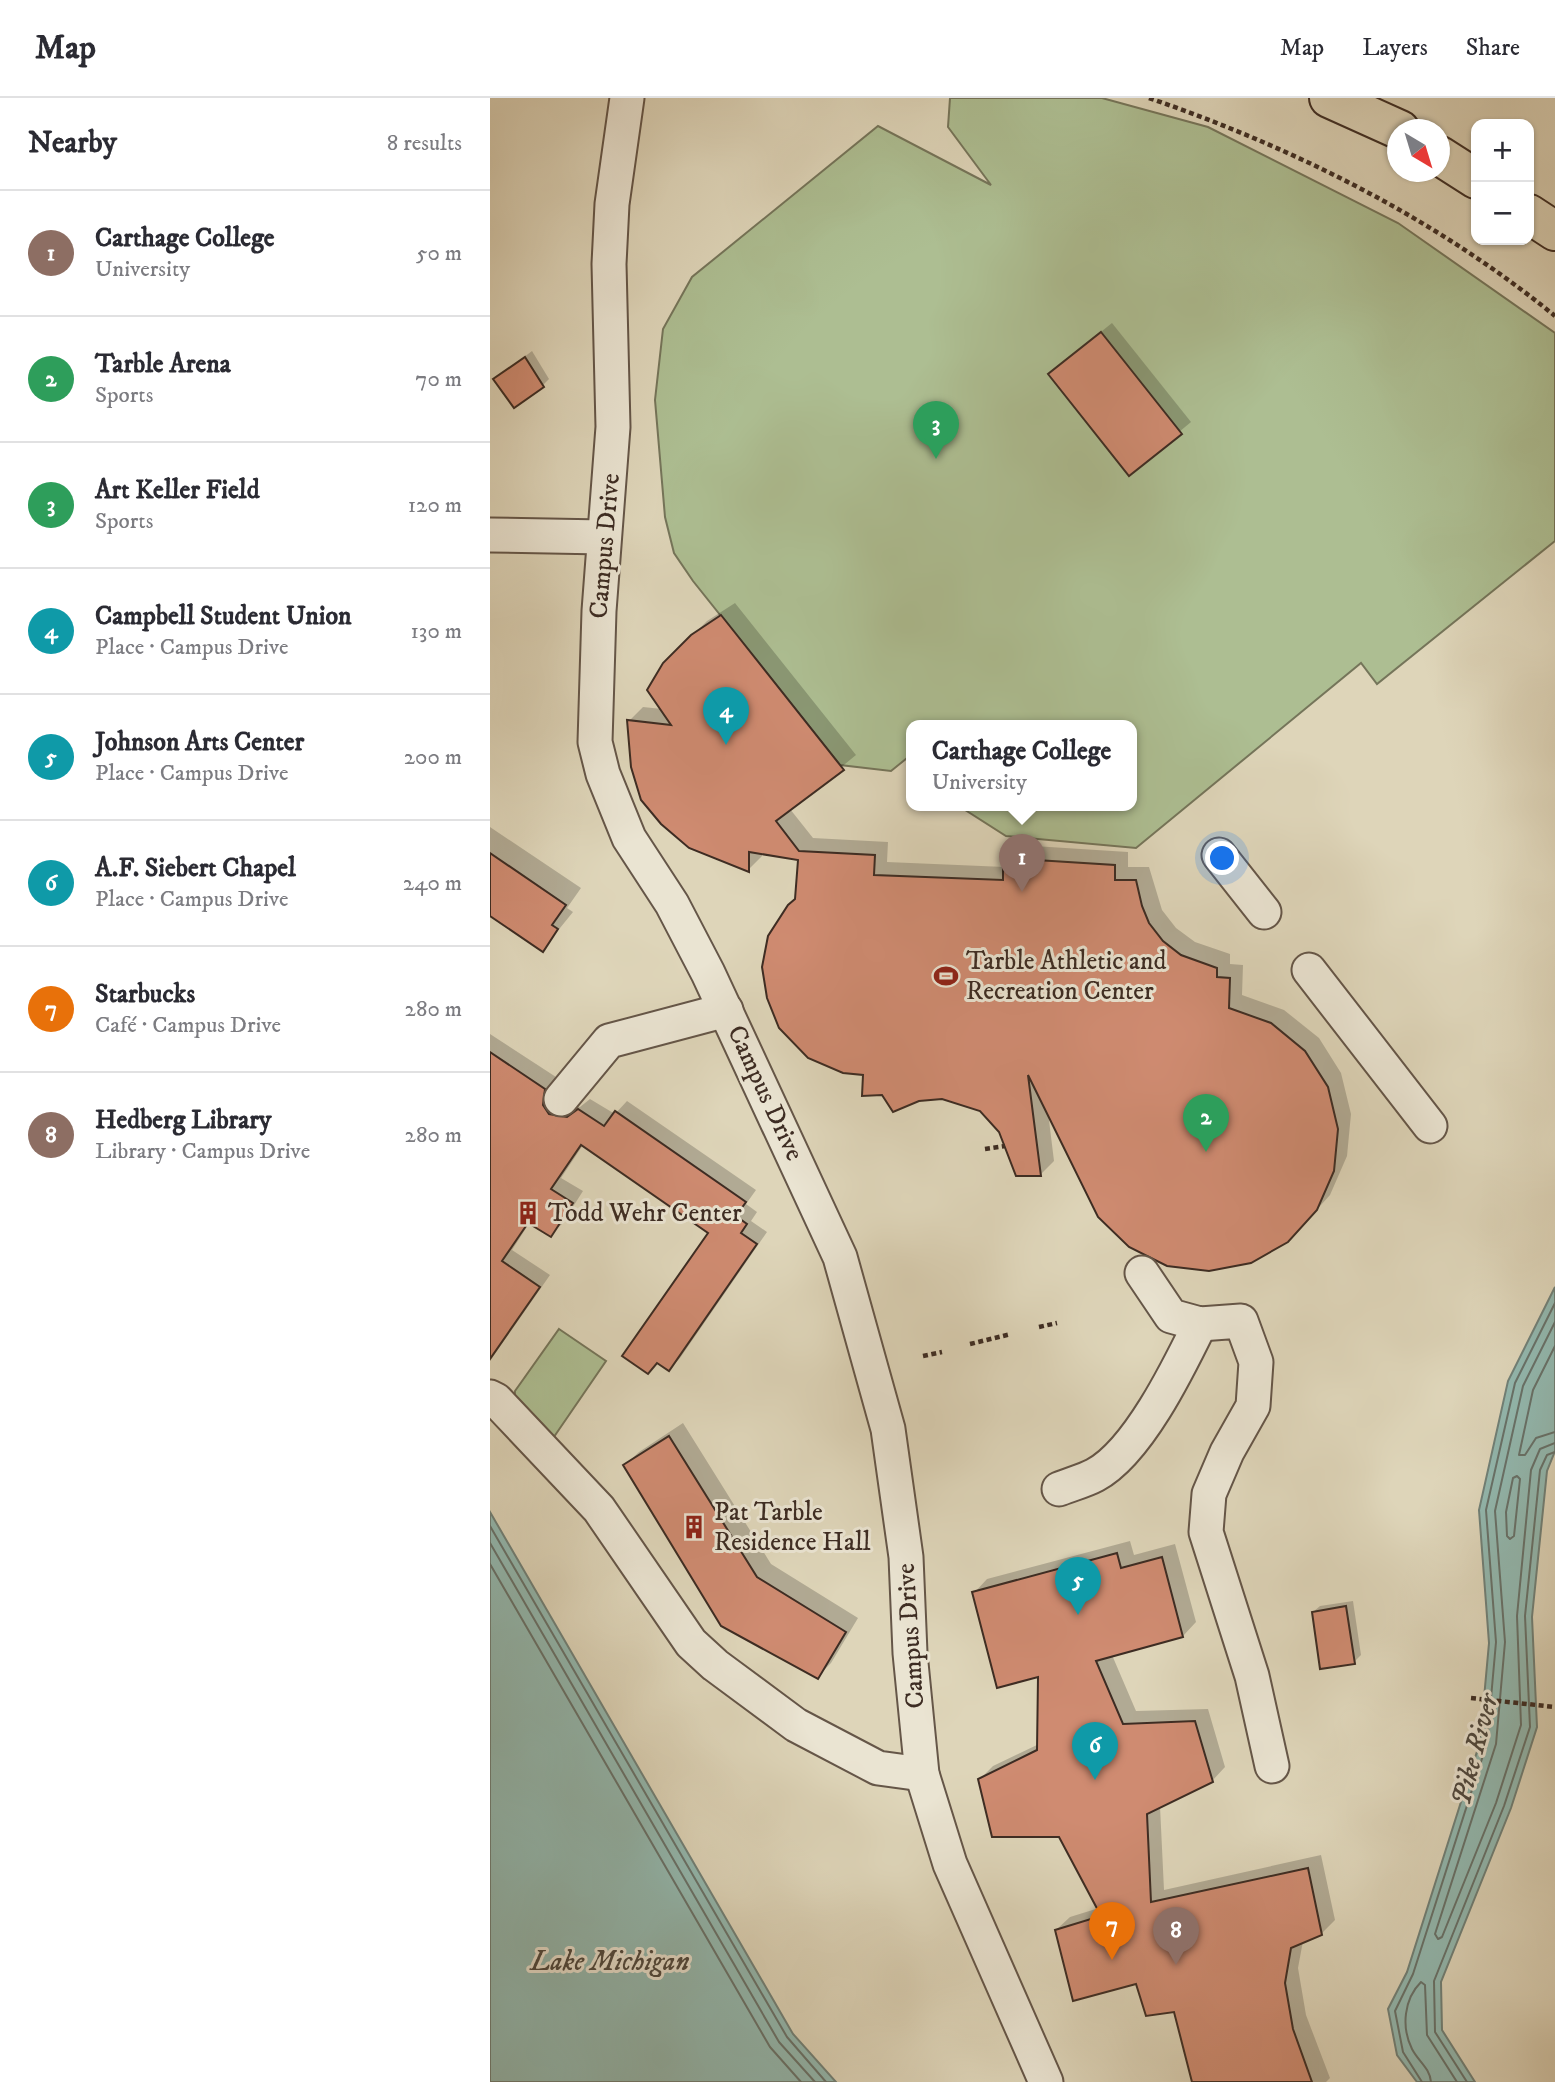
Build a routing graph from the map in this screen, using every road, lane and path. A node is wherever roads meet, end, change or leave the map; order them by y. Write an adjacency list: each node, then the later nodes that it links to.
1 (627, 98): 11 (street, Campus Drive)
2 (1149, 98): 9 (path)
3 (1329, 98): 4 (main road)
4 (1387, 125)
5 (1450, 163): 6 (main road)
6 (1471, 177)
7 (1534, 217): 8 (main road)
8 (1555, 231)
9 (1555, 316)
10 (490, 535): 11 (street)
11 (604, 537): 15 (street, Campus Drive)
12 (1219, 855): 13 (street)
13 (1264, 912)
14 (1309, 970): 17 (street)
15 (726, 1010): 16 (street); 33 (street, Campus Drive)
16 (561, 1099)
17 (1430, 1126)
18 (1005, 1146): 19 (path)
19 (985, 1149)
20 (1142, 1273): 22 (street)
21 (1056, 1323): 23 (path)
22 (1200, 1324): 29 (street); 32 (street)
23 (1040, 1327)
24 (1011, 1334): 25 (path)
25 (970, 1344)
26 (942, 1352): 27 (path)
27 (923, 1356)
28 (490, 1397): 33 (street)
29 (1059, 1489)
30 (1471, 1698): 31 (path)
31 (1555, 1707)
32 (1272, 1766)
33 (922, 1774): 34 (street, Campus Drive)
34 (1046, 2082)

